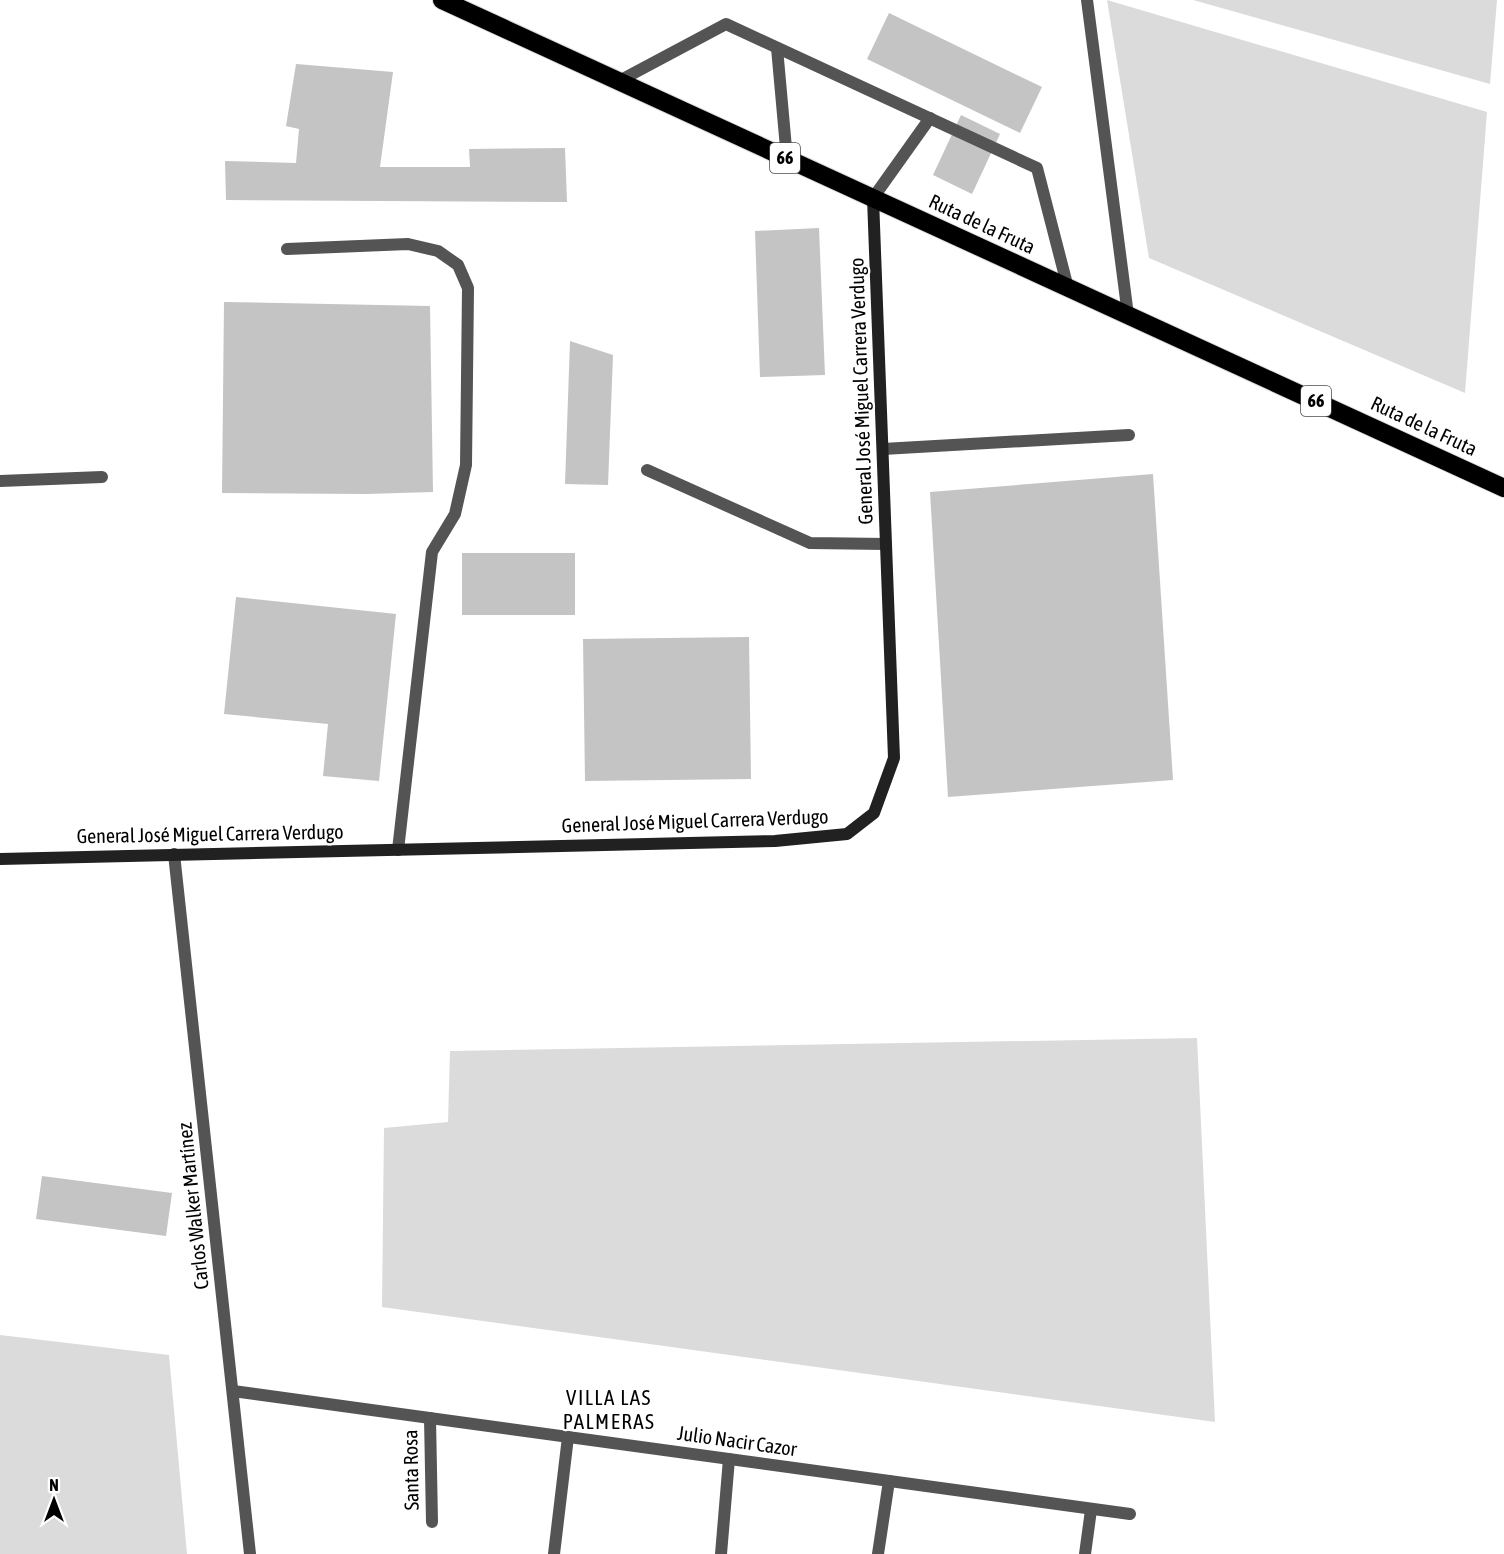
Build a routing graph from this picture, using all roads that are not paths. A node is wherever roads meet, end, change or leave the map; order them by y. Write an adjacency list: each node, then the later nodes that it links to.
1 (442, 0): 4 (highway, Ruta de la Fruta / 66)
2 (1086, 0): 10 (street)
3 (777, 48): 4 (street); 5 (street); 6 (street)
4 (619, 81): 6 (highway, Ruta de la Fruta / 66)
5 (930, 118): 7 (street); 9 (street)
6 (787, 159): 7 (highway, Ruta de la Fruta / 66)
7 (873, 198): 9 (highway, Ruta de la Fruta / 66); 12 (street, General José Miguel Carrera Verdugo)
8 (287, 249): 18 (street)
9 (1068, 288): 10 (highway, Ruta de la Fruta / 66)
10 (1128, 315): 16 (highway, Ruta de la Fruta / 66)
11 (1129, 435): 12 (street)
12 (883, 450): 17 (street, General José Miguel Carrera Verdugo)
13 (647, 470): 17 (street)
14 (102, 477): 15 (street)
15 (0, 481)
16 (1504, 488)
17 (886, 544): 18 (street, General José Miguel Carrera Verdugo)
18 (398, 850): 19 (street, General José Miguel Carrera Verdugo)
19 (174, 854): 20 (street, General José Miguel Carrera Verdugo); 21 (street, Carlos Walker Martínez)
20 (0, 859)
21 (233, 1391): 22 (street, Julio Nacir Cazor); 29 (street, Carlos Walker Martínez)
22 (430, 1419): 23 (street, Julio Nacir Cazor); 28 (street, Santa Rosa)
23 (568, 1437): 24 (street, Julio Nacir Cazor); 30 (street)
24 (729, 1460): 25 (street, Julio Nacir Cazor); 31 (street)
25 (889, 1481): 26 (street, Julio Nacir Cazor); 32 (street)
26 (1091, 1510): 27 (street, Julio Nacir Cazor); 33 (street)
27 (1130, 1514)
28 (432, 1522)
29 (250, 1554)
30 (554, 1554)
31 (721, 1554)
32 (878, 1554)
33 (1085, 1554)

